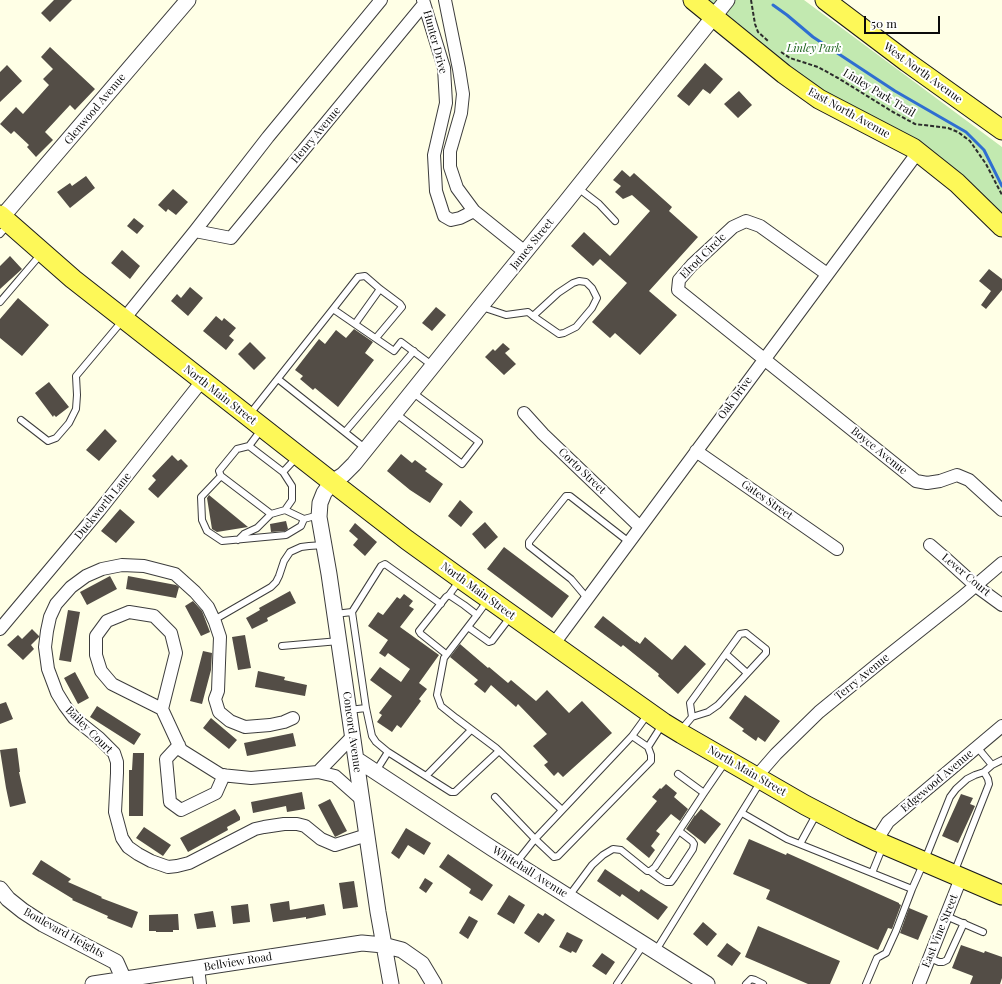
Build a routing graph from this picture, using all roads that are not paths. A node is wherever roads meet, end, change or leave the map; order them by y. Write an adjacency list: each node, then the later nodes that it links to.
1 (188, 0): 14 (street, Glenwood Avenue)
2 (381, 0): 16 (street)
3 (445, 0): 12 (street, Hunter Drive)
4 (693, 0): 8 (main road, East North Avenue)
5 (727, 0): 8 (street, James Street)
6 (825, 0): 9 (main road, West North Avenue)
7 (424, 2): 12 (street, Hunter Drive); 16 (street, Henry Avenue)
8 (714, 17): 10 (main road, East North Avenue); 11 (street, James Street)
9 (1002, 130)
10 (918, 152): 15 (main road, East North Avenue); 19 (street, Oak Drive)
11 (578, 188): 13 (lane); 18 (street, James Street)
12 (474, 210): 18 (street, Hunter Drive)
13 (615, 221)
14 (3, 223): 17 (main road, North Main Street)
15 (1002, 227)
16 (195, 231): 25 (street)
17 (42, 252): 21 (lane); 25 (main road, North Main Street)
18 (525, 252): 22 (street, James Street)
19 (827, 274): 29 (street, Oak Drive); 29 (street, Elrod Circle)
20 (380, 289): 23 (lane); 26 (lane); 27 (lane)
21 (0, 302)
22 (481, 306): 24 (lane); 30 (street, James Street)
23 (333, 309): 26 (lane); 31 (lane)
24 (533, 316): 24 (lane)
25 (124, 319): 32 (main road, North Main Street); 37 (lane)
26 (354, 324): 27 (lane)
27 (376, 338): 28 (lane)
28 (414, 351): 30 (lane); 39 (lane)
29 (764, 360): 42 (street, Oak Drive); 48 (street, Boyce Avenue)
30 (433, 366): 33 (street, James Street)
31 (278, 379): 36 (lane); 39 (lane)
32 (202, 381): 36 (main road, North Main Street); 72 (street, Duckworth Lane)
33 (412, 392): 34 (street, James Street); 34 (lane)
34 (395, 413): 41 (street, James Street)
35 (524, 413): 52 (street, Corto Street)
36 (248, 417): 38 (main road, North Main Street)
37 (21, 420)
38 (263, 428): 40 (lane); 43 (main road, North Main Street)
39 (345, 432): 41 (lane)
40 (249, 446): 44 (lane); 45 (lane)
41 (367, 449): 46 (street, James Street)
42 (696, 451): 52 (street, Oak Drive); 57 (street, Gates Street)
43 (298, 456): 44 (lane); 46 (main road, North Main Street)
44 (283, 472): 47 (lane)
45 (221, 476): 49 (lane); 53 (lane)
46 (332, 482): 50 (street, Concord Avenue); 60 (main road, North Main Street)
47 (285, 510): 49 (lane); 51 (lane)
48 (1002, 510)
49 (272, 514): 53 (lane)
50 (319, 514): 51 (lane); 55 (street, Concord Avenue)
51 (304, 519): 53 (lane)
52 (640, 527): 54 (street, Oak Drive)
53 (238, 540)
54 (628, 542): 62 (street, Oak Drive); 62 (lane)
55 (324, 545): 67 (street, Concord Avenue); 70 (lane)
56 (930, 546): 59 (street, Lever Court)
57 (837, 549)
58 (1002, 563): 59 (street)
59 (976, 586): 65 (street, Lever Court); 105 (street, Terry Avenue)
60 (473, 592): 61 (lane); 64 (lane); 68 (lane); 69 (main road, North Main Street)
61 (449, 595): 63 (lane); 64 (lane)
62 (587, 598): 74 (street, Oak Drive)
63 (441, 604): 66 (lane); 76 (lane)
64 (464, 605): 68 (lane)
65 (1002, 605)
66 (352, 612): 67 (lane); 79 (lane)
67 (335, 614): 73 (street, Concord Avenue)
68 (477, 615): 71 (lane)
69 (512, 616): 71 (lane); 74 (main road, North Main Street)
70 (214, 620): 84 (street, Bailey Court); 113 (street, Bailey Court)
71 (468, 627): 76 (lane)
72 (0, 629)
73 (339, 641): 75 (lane); 81 (street, Concord Avenue)
74 (553, 644): 82 (main road, North Main Street)
75 (282, 646)
76 (446, 654): 87 (lane)
77 (726, 654): 78 (lane); 78 (lane); 83 (lane)
78 (747, 674): 83 (lane)
79 (366, 708): 81 (lane); 94 (lane)
80 (162, 709): 80 (street); 90 (street)
81 (349, 710): 88 (street, Concord Avenue)
82 (649, 712): 86 (main road, North Main Street); 89 (lane)
83 (692, 717): 86 (lane)
84 (293, 718)
85 (1002, 726): 92 (street, Edgewood Avenue)
86 (671, 728): 91 (lane); 96 (main road, North Main Street)
87 (472, 730): 93 (lane); 104 (lane)
88 (352, 736): 95 (street, Concord Avenue); 99 (street)
89 (632, 736): 91 (lane); 109 (lane)
90 (179, 744): 103 (street); 103 (street)
91 (648, 747): 114 (lane)
92 (977, 747): 98 (lane); 115 (street, Edgewood Avenue)
93 (499, 751): 104 (lane); 109 (lane)
94 (388, 752): 100 (lane); 104 (lane)
95 (356, 759): 100 (street, Whitehall Avenue); 108 (street, Concord Avenue)
96 (727, 760): 105 (main road, North Main Street); 106 (lane)
97 (1002, 760): 98 (lane)
98 (992, 765): 101 (lane)
99 (318, 772): 103 (street); 108 (street)
100 (376, 772): 118 (street, Whitehall Avenue)
101 (984, 772): 117 (lane); 121 (lane)
102 (678, 774): 106 (lane)
103 (224, 775)
104 (426, 776)
105 (759, 778): 110 (lane); 111 (main road, North Main Street)
106 (704, 793): 112 (lane)
107 (495, 797): 114 (lane)
108 (361, 799): 113 (street, Concord Avenue)
109 (562, 810): 114 (lane)
110 (742, 812): 116 (lane); 130 (lane)
111 (818, 812): 115 (main road, North Main Street); 116 (lane)
112 (679, 831): 119 (lane); 119 (lane)
113 (366, 835): 129 (street, Concord Avenue)
114 (535, 839): 118 (lane)
115 (880, 843): 117 (main road, North Main Street); 120 (lane)
116 (800, 844): 120 (lane)
117 (924, 862): 121 (main road, North Main Street); 123 (lane)
118 (516, 863): 125 (street, Whitehall Avenue)
119 (650, 871): 125 (lane)
120 (872, 873): 123 (lane)
121 (957, 876): 124 (main road, North Main Street); 126 (street, East Vine Street)
122 (0, 889): 133 (street, Boulevard Heights)
123 (912, 889): 142 (lane)
124 (1002, 895)
125 (569, 897): 130 (street, Whitehall Avenue)
126 (946, 916): 127 (lane); 131 (street, East Vine Street)
127 (964, 923): 128 (lane); 131 (lane)
128 (983, 932)
129 (383, 945): 132 (street, Bellview Road); 136 (street, Concord Avenue); 137 (street, Bellview Road)
130 (650, 948): 138 (lane); 139 (street, Whitehall Avenue)
131 (930, 958): 143 (street, East Vine Street)
132 (198, 968): 133 (street, Bellview Road); 135 (street)
133 (124, 980): 134 (street, Bellview Road)
134 (93, 984)
135 (200, 984)
136 (391, 984)
137 (434, 984)
138 (618, 984)
139 (706, 984)
140 (746, 984): 141 (lane)
141 (763, 984)
142 (866, 984)
143 (919, 984)

